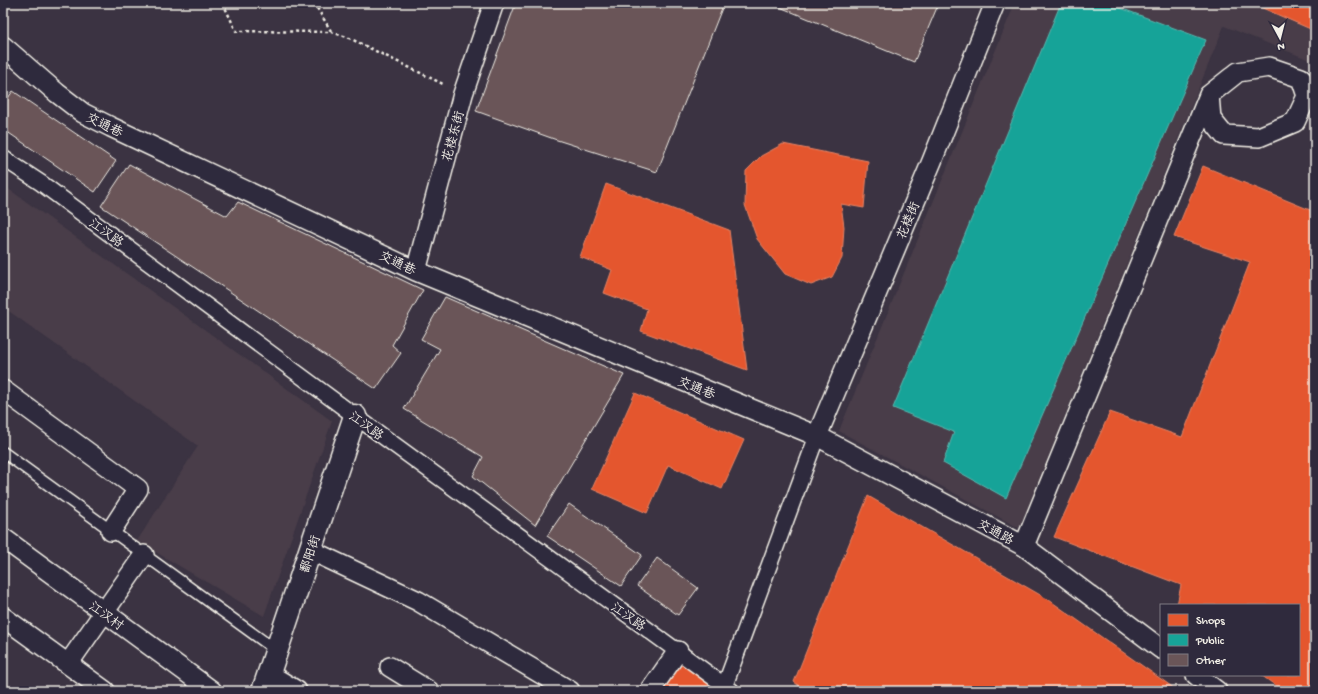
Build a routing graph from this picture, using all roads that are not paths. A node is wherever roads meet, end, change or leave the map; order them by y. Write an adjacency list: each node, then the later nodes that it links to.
1 (494, 3): 7 (street, 花楼东街)
2 (995, 3): 10 (street, 花楼街)
3 (3, 46): 7 (street, 交通巷)
4 (1209, 95): 5 (street); 5 (street); 14 (street)
5 (1311, 97)
6 (3, 158): 9 (street, 江汉路)
7 (416, 271): 10 (street, 交通巷)
8 (3, 390): 12 (street)
9 (355, 416): 15 (street, 鄱阳街); 21 (street, 江汉路)
10 (817, 436): 14 (street, 交通路); 26 (street)
11 (3, 452): 12 (lane)
12 (111, 531): 16 (lane)
13 (3, 538): 17 (street, 江汉村)
14 (1024, 546): 19 (street, 交通路)
15 (310, 550): 20 (street, 鄱阳街); 31 (street)
16 (144, 555): 17 (street); 20 (lane)
17 (104, 612): 22 (street); 28 (street, 江汉村)
18 (3, 617): 22 (street)
19 (1160, 648)
20 (277, 651): 25 (street, 鄱阳街)
21 (678, 652): 26 (street, 江汉路); 32 (street)
22 (68, 664): 27 (street)
23 (390, 667): 30 (street)
24 (1197, 676): 33 (street)
25 (266, 682): 29 (street)
26 (729, 688)
27 (105, 691)
28 (212, 691)
29 (297, 691)
30 (429, 691)
31 (570, 691)
32 (650, 691)
33 (1217, 691)

